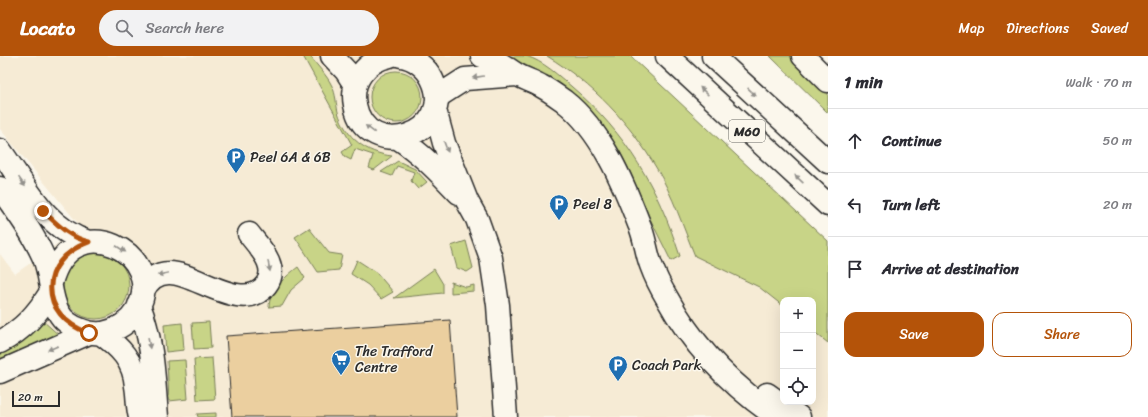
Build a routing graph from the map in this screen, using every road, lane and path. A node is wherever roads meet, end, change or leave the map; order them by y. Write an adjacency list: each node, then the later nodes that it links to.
1 (332, 56): 9 (main road)
2 (398, 56): 9 (main road); 10 (main road)
3 (482, 56): 7 (main road)
4 (666, 56): 16 (main road, M60, one-way to 4)
5 (714, 56): 13 (main road, M60, one-way to 13)
6 (810, 58): 8 (main road)
7 (517, 75): 10 (main road, one-way to 10); 17 (main road)
8 (828, 81)
9 (355, 85): 11 (main road, one-way to 9)
10 (436, 103): 11 (main road); 15 (main road, one-way to 15)
11 (398, 138): 15 (main road)
12 (0, 150): 19 (main road, one-way to 19)
13 (828, 162)
14 (0, 188): 20 (main road)
15 (467, 201): 27 (main road)
16 (828, 205)
17 (640, 225): 28 (main road); 29 (main road)
18 (249, 234): 21 (main road, one-way to 21)
19 (89, 242): 20 (main road); 21 (main road, one-way to 21)
20 (51, 288): 22 (main road); 23 (main road)
21 (141, 298): 22 (main road); 26 (main road, one-way to 26)
22 (95, 333): 24 (main road, one-way to 24); 25 (main road)
23 (0, 342)
24 (0, 372)
25 (140, 417)
26 (157, 417)
27 (506, 417)
28 (777, 417)
29 (799, 417)

